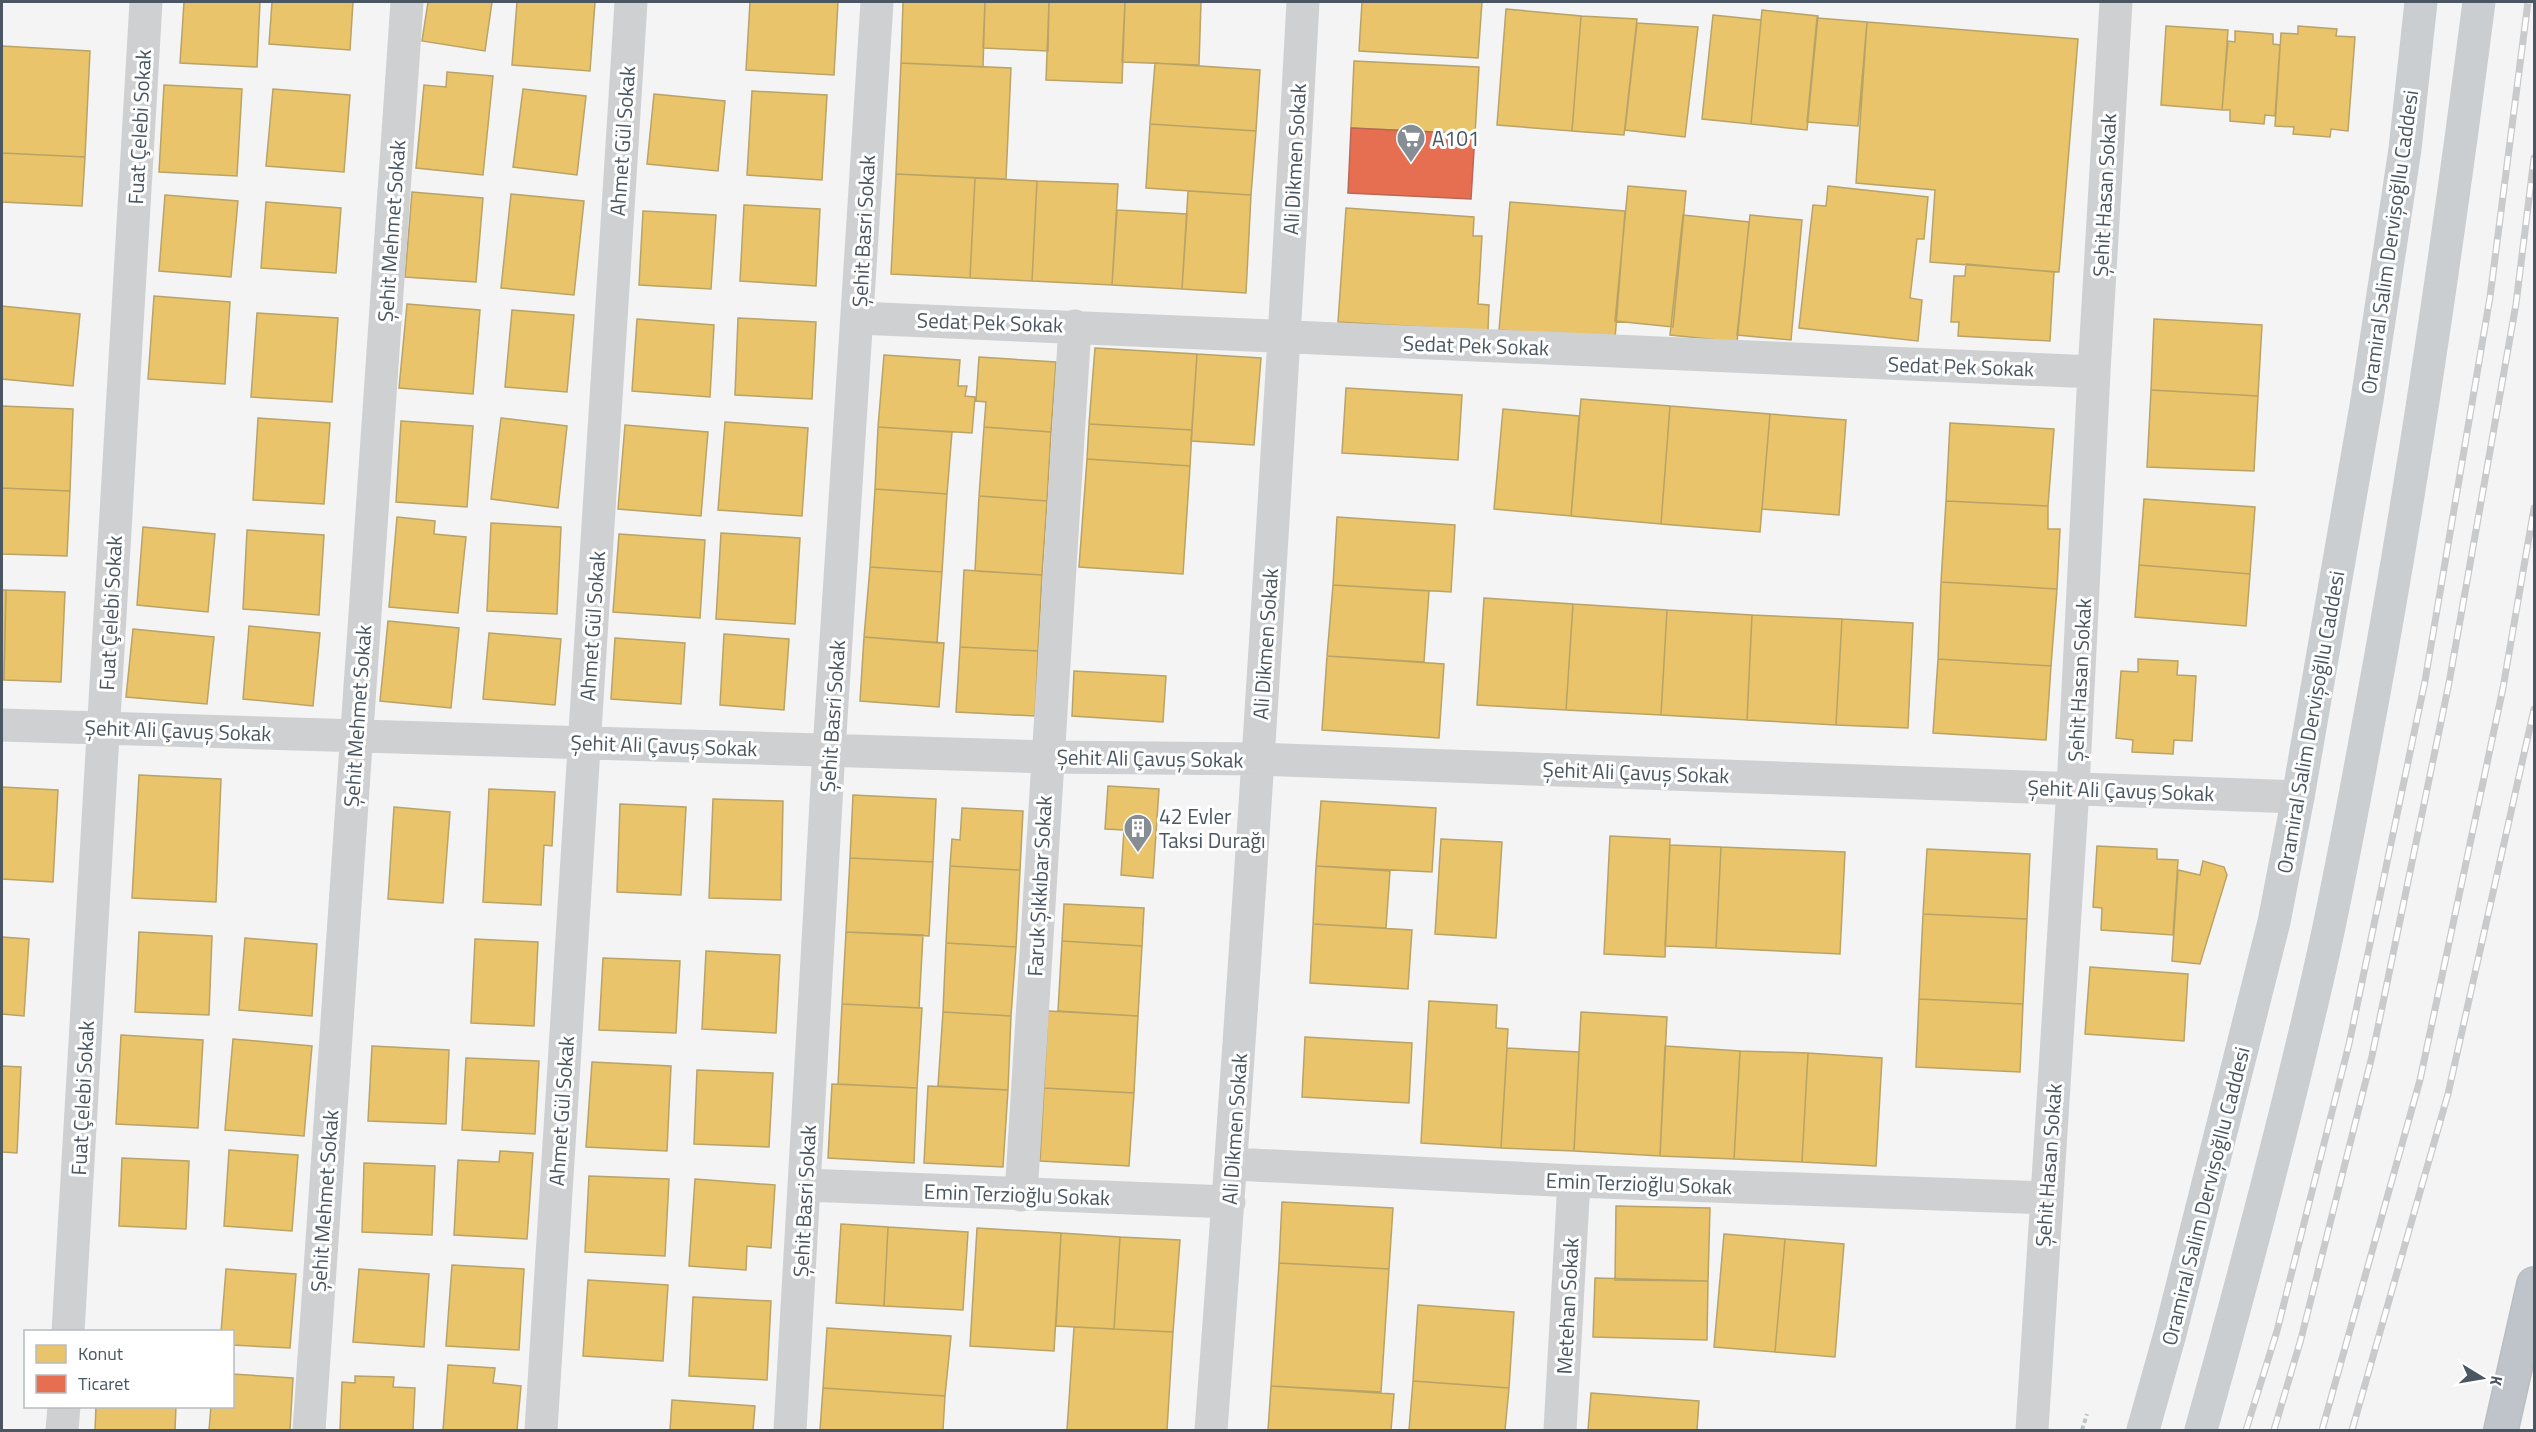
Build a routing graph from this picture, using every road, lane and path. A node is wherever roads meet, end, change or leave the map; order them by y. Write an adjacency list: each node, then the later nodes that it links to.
1 (146, 2): 14 (street, Fuat Çelebi Sokak)
2 (407, 2): 15 (street, Şehit Mehmet Sokak)
3 (631, 2): 16 (street, Ahmet Gül Sokak)
4 (877, 2): 9 (street, Şehit Basri Sokak)
5 (1302, 2): 11 (street, Ali Dikmen Sokak)
6 (2116, 2): 12 (street, Şehit Hasan Sokak)
7 (2421, 2): 21 (main road, Oramiral Salim Dervişoğllu Caddesi)
8 (2479, 2): 42 (main road)
9 (858, 318): 10 (street, Sedat Pek Sokak); 17 (street, Şehit Basri Sokak)
10 (1075, 326): 11 (street, Sedat Pek Sokak); 18 (street, Faruk Şıkkıbar Sokak)
11 (1285, 337): 12 (street, Sedat Pek Sokak); 19 (street, Ali Dikmen Sokak)
12 (2094, 372): 20 (street, Şehit Hasan Sokak)
13 (2, 725): 14 (street, Şehit Ali Çavuş Sokak)
14 (103, 728): 15 (street, Şehit Ali Çavuş Sokak); 29 (street, Fuat Çelebi Sokak)
15 (355, 735): 16 (street, Şehit Ali Çavuş Sokak); 34 (street, Şehit Mehmet Sokak)
16 (585, 743): 17 (street, Şehit Ali Çavuş Sokak); 35 (street, Ahmet Gül Sokak)
17 (829, 750): 18 (street, Şehit Ali Çavuş Sokak); 24 (street, Şehit Basri Sokak)
18 (1047, 757): 19 (street, Şehit Ali Çavuş Sokak); 25 (street, Faruk Şıkkıbar Sokak)
19 (1258, 759): 20 (street, Şehit Ali Çavuş Sokak); 22 (street, Ali Dikmen Sokak)
20 (2073, 788): 21 (street, Şehit Ali Çavuş Sokak); 26 (street, Şehit Hasan Sokak)
21 (2298, 797): 41 (main road, Oramiral Salim Dervişoğllu Caddesi)
22 (1233, 1164): 23 (street, Emin Terzioğlu Sokak); 27 (street, Ali Dikmen Sokak)
23 (1574, 1182): 26 (street, Emin Terzioğlu Sokak); 38 (street, Metehan Sokak)
24 (806, 1185): 25 (street, Emin Terzioğlu Sokak); 36 (street, Şehit Basri Sokak)
25 (1021, 1195): 27 (street, Emin Terzioğlu Sokak)
26 (2045, 1198): 39 (street, Şehit Hasan Sokak)
27 (1228, 1202): 37 (street, Ali Dikmen Sokak)
28 (2535, 1284): 30 (highway)
29 (68, 1330)
30 (2521, 1348): 43 (highway); 44 (highway)
31 (64, 1408): 33 (street)
32 (2087, 1413): 40 (path)
33 (62, 1431)
34 (309, 1431)
35 (541, 1431)
36 (790, 1431)
37 (1211, 1431)
38 (1560, 1431)
39 (2032, 1431)
40 (2082, 1431)
41 (2143, 1431)
42 (2201, 1431)
43 (2492, 1431)
44 (2501, 1431)

